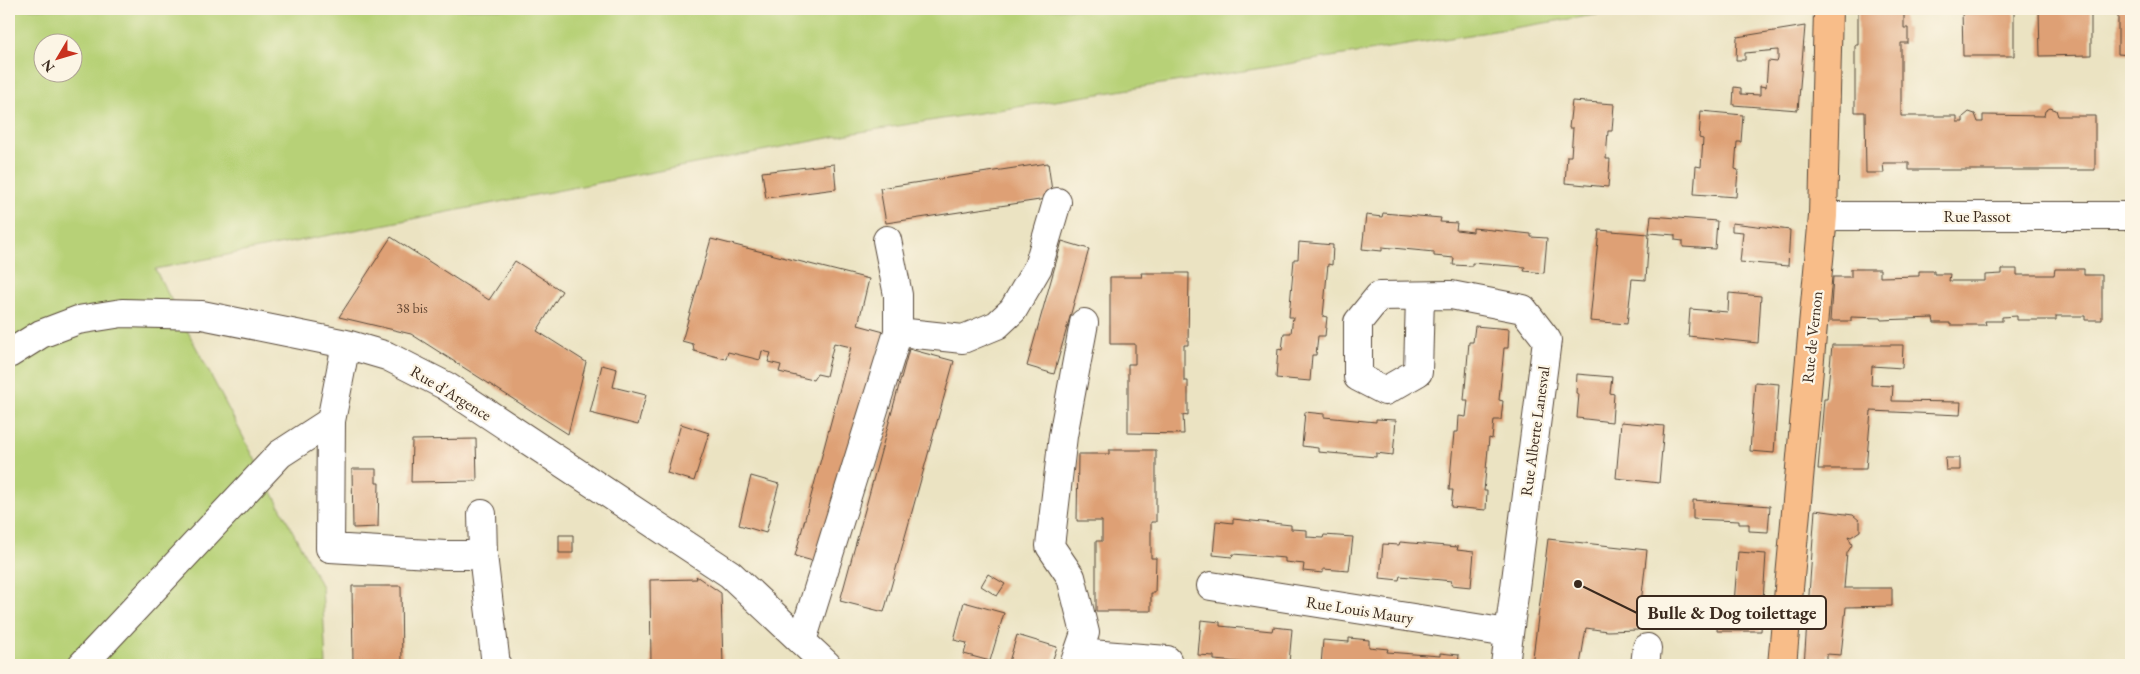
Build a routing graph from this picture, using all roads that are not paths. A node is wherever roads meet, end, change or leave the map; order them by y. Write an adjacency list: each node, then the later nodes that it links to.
1 (1828, 9): 3 (main road, Rue de Vernon)
2 (1057, 202): 8 (street)
3 (1823, 216): 4 (street, Rue Passot); 23 (main road, Rue de Vernon)
4 (2131, 216)
5 (887, 240): 8 (street)
6 (1420, 296): 15 (street, Rue Alberte Lanesval)
7 (1084, 323): 17 (street)
8 (898, 332): 16 (street)
9 (346, 344): 10 (street, Rue d'Argence); 11 (street); 16 (street, Rue d'Argence)
10 (9, 354)
11 (331, 421): 13 (street); 19 (street)
12 (482, 514): 13 (street)
13 (483, 555): 20 (street)
14 (1212, 586): 15 (street, Rue Louis Maury)
15 (1508, 633): 22 (street, Rue Alberte Lanesval)
16 (802, 642): 21 (street, Rue d'Argence)
17 (1076, 659): 18 (street)
18 (1167, 660)
19 (82, 665)
20 (496, 665)
21 (827, 665)
22 (1505, 665)
23 (1782, 665)

